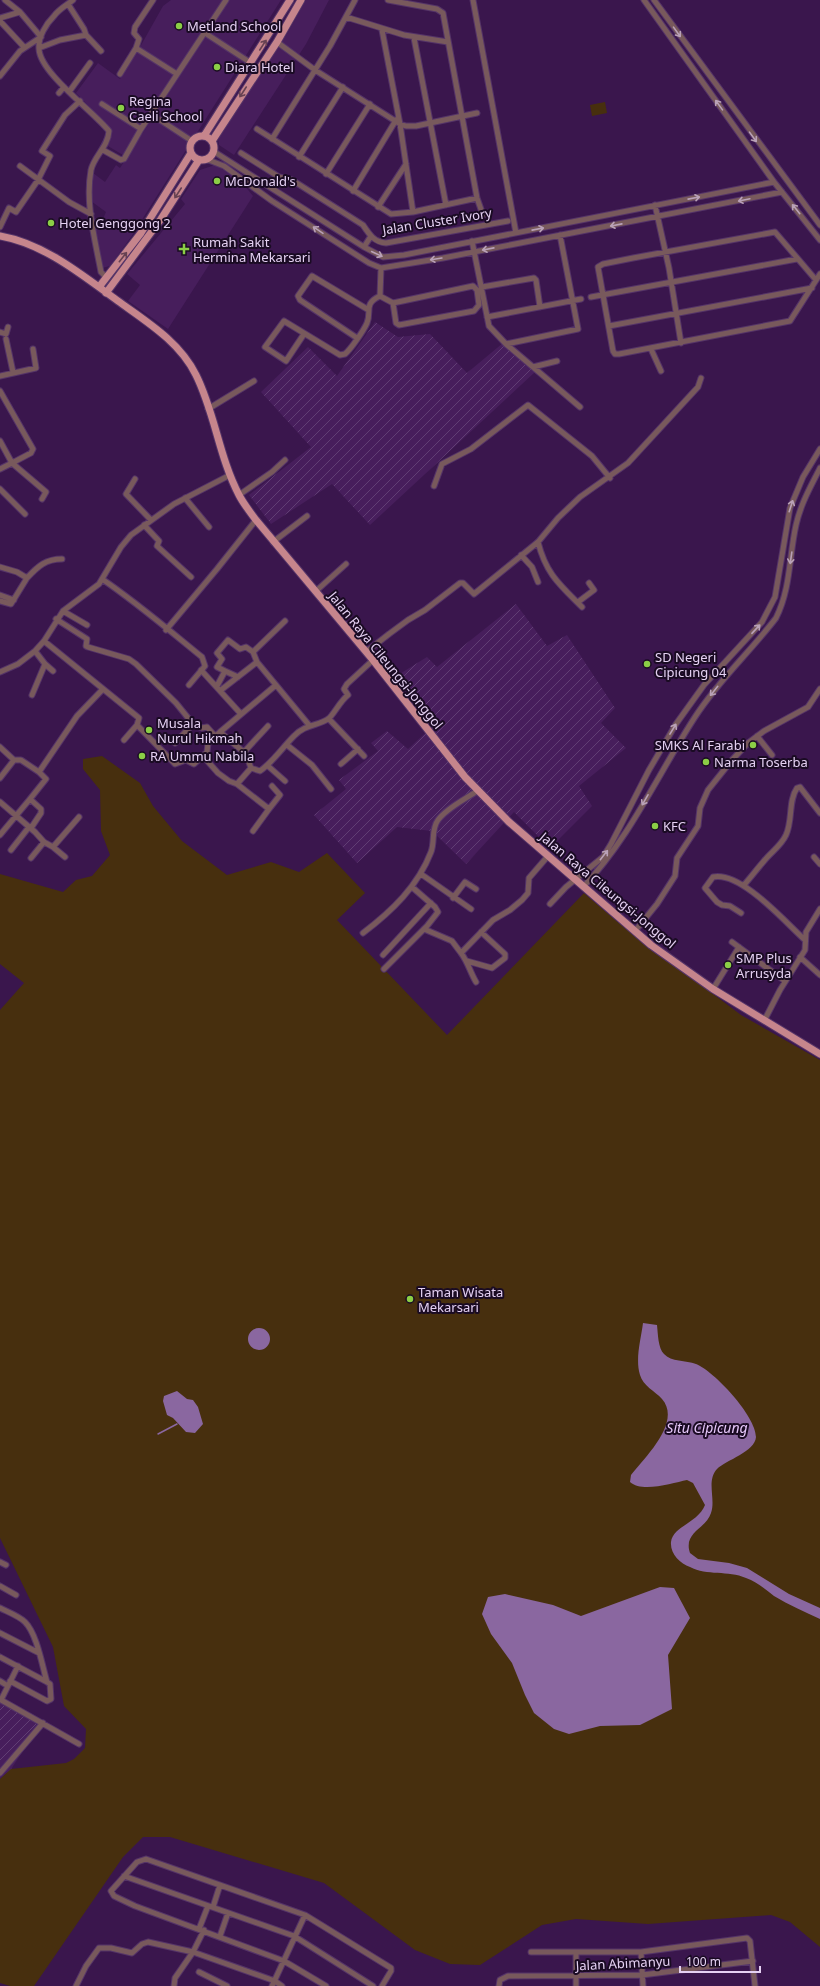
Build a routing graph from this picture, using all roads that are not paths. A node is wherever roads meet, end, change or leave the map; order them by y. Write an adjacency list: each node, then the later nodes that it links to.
1 (5, 0): 13 (street)
2 (73, 0): 12 (street)
3 (153, 0): 25 (street)
4 (226, 0): 17 (street)
5 (290, 0): 28 (main road, one-way to 5)
6 (301, 0): 21 (main road)
7 (355, 0): 14 (street)
8 (388, 0): 22 (street)
9 (473, 0): 74 (street)
10 (644, 0): 61 (street, one-way to 10)
11 (654, 0): 72 (street, one-way to 72)
12 (68, 4): 18 (street); 19 (street)
13 (20, 12): 15 (street); 19 (street)
14 (346, 17): 16 (street); 29 (street)
15 (0, 20): 23 (street)
16 (382, 30): 20 (street); 43 (street)
17 (205, 33): 28 (street); 31 (street)
18 (86, 35): 24 (street); 26 (street)
19 (41, 37): 23 (street); 24 (street)
20 (414, 38): 22 (street); 44 (street)
21 (277, 42): 29 (street); 50 (main road, one-way to 50)
22 (448, 42): 42 (street)
23 (24, 47): 32 (street)
24 (39, 48): 33 (street)
25 (136, 48): 30 (street); 31 (street)
26 (102, 51)
27 (90, 63): 35 (street)
28 (251, 64): 47 (main road)
29 (315, 70): 34 (street); 48 (street)
30 (120, 74)
31 (177, 74): 41 (street)
32 (0, 76)
33 (64, 87): 35 (street); 36 (street)
34 (343, 87): 39 (street); 55 (street)
35 (69, 92): 37 (street)
36 (59, 93)
37 (80, 101): 51 (street); 60 (street)
38 (102, 104): 45 (street)
39 (370, 104): 43 (street); 59 (street)
40 (476, 113): 42 (street)
41 (151, 114): 45 (street); 49 (street)
42 (462, 117): 44 (street); 64 (street)
43 (398, 122): 44 (street); 57 (street); 62 (street)
44 (430, 123): 65 (street)
45 (141, 129): 51 (street)
46 (257, 129): 48 (street)
47 (204, 136): 49 (main road); 50 (main road)
48 (272, 139): 55 (street)
49 (192, 141): 53 (main road)
50 (212, 141): 52 (main road)
51 (103, 150): 69 (street)
52 (214, 151): 56 (main road); 80 (street)
53 (191, 153): 56 (main road); 86 (main road, one-way to 53)
54 (241, 153): 76 (street, Jalan Cluster Ivory)
55 (299, 157): 59 (street)
56 (203, 159): 84 (street, one-way to 56); 92 (main road, one-way to 92)
57 (406, 164): 66 (street); 68 (street)
58 (20, 166): 60 (street)
59 (326, 174): 62 (street)
60 (38, 180): 69 (street); 73 (street)
61 (774, 182): 63 (street); 67 (street, one-way to 61)
62 (353, 191): 66 (street)
63 (782, 192): 67 (street, one-way to 67); 78 (street, one-way to 63)
64 (477, 198): 65 (street); 70 (street)
65 (446, 205): 68 (street)
66 (378, 207): 68 (street)
67 (656, 211): 74 (street, one-way to 67); 77 (street, one-way to 77); 82 (street)
68 (413, 212)
69 (91, 214): 86 (street)
70 (483, 214)
71 (508, 221): 76 (street, Jalan Cluster Ivory)
72 (820, 225)
73 (0, 227)
74 (516, 233): 79 (street)
75 (0, 236): 89 (main road, Jalan Raya Cileungsi-Jonggol)
76 (371, 236): 80 (street, Jalan Cluster Ivory)
77 (560, 236): 81 (street, one-way to 81); 97 (street)
78 (820, 240)
79 (472, 242): 80 (street, one-way to 79); 81 (street)
80 (364, 247)
81 (474, 251): 84 (street, one-way to 84); 90 (street)
82 (665, 253): 83 (street); 88 (street); 93 (street)
83 (797, 259): 87 (street); 88 (street)
84 (381, 268): 94 (street)
85 (820, 274): 87 (street)
86 (107, 278): 89 (main road)
87 (816, 280): 91 (street)
88 (671, 281): 93 (street); 101 (street)
89 (99, 287): 92 (main road, Jalan Raya Cileungsi-Jonggol)
90 (482, 287): 99 (street); 102 (street)
91 (812, 288): 101 (street); 109 (street)
92 (106, 293): 122 (main road, Jalan Raya Cileungsi-Jonggol)
93 (603, 295): 95 (street); 103 (street)
94 (380, 296): 98 (street); 100 (street)
95 (591, 297)
96 (581, 299): 97 (street)
97 (572, 301): 99 (street); 110 (street)
98 (393, 303): 98 (street)
99 (540, 307): 102 (street)
100 (367, 309): 107 (street); 107 (street)
101 (676, 314): 103 (street); 109 (street)
102 (487, 317): 110 (street)
103 (609, 326): 112 (street)
104 (8, 327): 105 (street)
105 (0, 332)
106 (304, 334): 106 (street); 107 (street)
107 (357, 338)
108 (6, 339): 116 (street)
109 (681, 343): 112 (street)
110 (506, 344): 114 (street)
111 (33, 349): 116 (street)
112 (651, 349): 115 (street)
113 (557, 361): 114 (street)
114 (533, 366): 121 (street)
115 (661, 371)
116 (13, 372): 117 (street)
117 (0, 376)
118 (701, 378): 130 (street)
119 (254, 381): 122 (street)
120 (0, 391): 126 (street)
121 (580, 407)
122 (208, 409): 129 (main road, Jalan Raya Cileungsi-Jonggol)
123 (0, 441): 126 (street)
124 (820, 450): 206 (street, one-way to 124)
125 (285, 460): 134 (street)
126 (14, 465): 128 (street); 136 (street)
127 (820, 468): 208 (street, one-way to 208)
128 (0, 469)
129 (230, 475): 134 (main road, Jalan Raya Cileungsi-Jonggol); 135 (street)
130 (610, 478): 132 (street); 144 (street)
131 (135, 480): 139 (street)
132 (434, 486)
133 (0, 489): 137 (street)
134 (239, 495): 140 (main road, Jalan Raya Cileungsi-Jonggol)
135 (185, 498): 139 (street); 142 (street)
136 (42, 499)
137 (25, 514)
138 (308, 516): 143 (street)
139 (151, 520): 141 (street)
140 (256, 520): 143 (main road, Jalan Raya Cileungsi-Jonggol); 164 (street)
141 (144, 525): 149 (street); 151 (street)
142 (209, 527)
143 (273, 542): 154 (main road, Jalan Raya Cileungsi-Jonggol)
144 (538, 542): 145 (street); 158 (street)
145 (521, 555): 152 (street); 168 (street)
146 (62, 559): 150 (street)
147 (346, 564): 154 (street)
148 (0, 567): 150 (street)
149 (191, 577)
150 (27, 578): 156 (street)
151 (102, 579): 160 (street); 164 (street)
152 (538, 582)
153 (589, 583): 158 (street)
154 (316, 591): 168 (main road, Jalan Raya Cileungsi-Jonggol)
155 (0, 595): 156 (street)
156 (14, 600): 157 (street)
157 (0, 601)
158 (578, 602): 159 (street)
159 (582, 607)
160 (63, 611): 161 (street); 163 (street)
161 (56, 619): 165 (street); 186 (street)
162 (285, 621): 167 (street)
163 (87, 625)
164 (166, 630): 172 (street)
165 (44, 641): 166 (street); 180 (street)
166 (35, 651): 171 (street); 175 (street)
167 (253, 652): 170 (street); 174 (street)
168 (366, 652): 169 (main road, Jalan Raya Cileungsi-Jonggol)
169 (373, 660): 185 (street); 213 (main road, Jalan Raya Cileungsi-Jonggol)
170 (257, 662): 176 (street); 178 (street)
171 (45, 664): 173 (street); 183 (street)
172 (201, 670): 177 (street); 179 (street)
173 (54, 671)
174 (225, 671): 176 (street); 179 (street)
175 (0, 672)
176 (238, 677): 182 (street)
177 (189, 685)
178 (276, 685): 184 (street); 188 (street)
179 (217, 686): 182 (street)
180 (103, 689): 187 (street); 205 (street)
181 (820, 689): 191 (street)
182 (221, 690): 184 (street)
183 (32, 695)
184 (241, 714): 190 (street)
185 (329, 719): 188 (street); 196 (street)
186 (193, 724): 190 (street); 193 (street)
187 (137, 725): 192 (street); 199 (street)
188 (309, 725): 194 (street)
189 (268, 726): 197 (street)
190 (218, 734): 197 (street); 199 (street)
191 (757, 736): 198 (street); 246 (street)
192 (124, 740)
193 (175, 743)
194 (287, 745): 203 (street); 212 (street)
195 (0, 747): 201 (street)
196 (358, 749): 200 (street); 202 (street)
197 (244, 752): 204 (street)
198 (772, 755)
199 (203, 756): 210 (street)
200 (364, 756)
201 (14, 760): 205 (street); 207 (street)
202 (341, 764)
203 (268, 766): 204 (street); 209 (street)
204 (251, 768): 210 (street)
205 (39, 772): 214 (street)
206 (646, 775): 208 (street); 234 (street, one-way to 206)
207 (0, 778)
208 (656, 780): 237 (street, one-way to 237)
209 (285, 781)
210 (237, 784): 218 (street)
211 (272, 786): 218 (street)
212 (331, 789)
213 (477, 791): 228 (main road, Jalan Raya Cileungsi-Jonggol); 233 (street)
214 (30, 799): 220 (street); 222 (street)
215 (820, 799): 216 (street)
216 (814, 804): 219 (street); 235 (street)
217 (1, 805): 220 (street)
218 (269, 809): 223 (street)
219 (820, 813)
220 (16, 816): 222 (street); 224 (street)
221 (79, 817): 226 (street)
222 (30, 827): 225 (street); 227 (street)
223 (253, 831)
224 (0, 835)
225 (44, 842): 226 (street); 231 (street)
226 (52, 847): 229 (street)
227 (11, 850)
228 (548, 856): 234 (main road, Jalan Raya Cileungsi-Jonggol); 247 (street)
229 (65, 857)
230 (814, 857): 232 (street)
231 (31, 858)
232 (820, 864)
233 (421, 874): 236 (street); 239 (street)
234 (575, 880): 237 (main road, Jalan Raya Cileungsi-Jonggol); 241 (street)
235 (744, 885): 244 (street); 249 (street)
236 (412, 887): 240 (street); 248 (street)
237 (583, 887): 246 (main road, Jalan Raya Cileungsi-Jonggol)
238 (476, 889): 239 (street)
239 (453, 898): 242 (street)
240 (431, 903): 245 (street); 253 (street)
241 (550, 904)
242 (471, 909)
243 (820, 909): 249 (street)
244 (741, 913)
245 (424, 929): 252 (street); 256 (street)
246 (635, 931): 260 (main road, Jalan Raya Cileungsi-Jonggol)
247 (481, 932): 252 (street); 255 (street)
248 (363, 933)
249 (805, 940): 254 (street)
250 (732, 942): 251 (street)
251 (739, 947): 258 (street); 260 (street)
252 (461, 952): 255 (street)
253 (383, 955)
254 (800, 957): 257 (street); 258 (street)
255 (467, 961): 259 (street)
256 (384, 969)
257 (820, 975)
258 (786, 981): 261 (street)
259 (476, 982)
260 (713, 989): 261 (main road, Jalan Raya Cileungsi-Jonggol)
261 (764, 1021): 262 (main road, Jalan Raya Cileungsi-Jonggol)
262 (819, 1051)
263 (0, 1562): 264 (street)
264 (6, 1565)
265 (0, 1586): 266 (street)
266 (16, 1595)
267 (0, 1608): 269 (street)
268 (0, 1633): 269 (street)
269 (39, 1653): 273 (street)
270 (0, 1657): 271 (street)
271 (18, 1666): 273 (street); 274 (street)
272 (0, 1681): 274 (street)
273 (47, 1682): 274 (street)
274 (9, 1683): 275 (street)
275 (43, 1723): 276 (street); 277 (street)
276 (79, 1744)
277 (0, 1773)
278 (124, 1876): 279 (street); 280 (street); 283 (street)
279 (220, 1885): 280 (street); 282 (street)
280 (210, 1907): 281 (street); 283 (street)
281 (228, 1913): 284 (street); 285 (street)
282 (305, 1915): 285 (street); 302 (street)
283 (202, 1929): 284 (street); 286 (street)
284 (220, 1936): 290 (street)
285 (294, 1936): 290 (street); 301 (street)
286 (193, 1952): 295 (street); 296 (street); 297 (street)
287 (531, 1952): 288 (street)
288 (576, 1952): 289 (street); 294 (street)
289 (642, 1952): 291 (street); 293 (street)
290 (284, 1961): 295 (street); 300 (street)
291 (753, 1962): 293 (street, Jalan Abimanyu); 306 (street)
292 (199, 1972): 298 (street)
293 (642, 1975): 294 (street, Jalan Abimanyu); 305 (street)
294 (576, 1977): 303 (street, Jalan Abimanyu); 304 (street)
295 (273, 1984): 299 (street)
296 (76, 1986)
297 (174, 1986)
298 (225, 1986)
299 (282, 1986)
300 (326, 1986)
301 (373, 1986)
302 (382, 1986)
303 (499, 1986)
304 (576, 1986)
305 (643, 1986)
306 (754, 1986)

